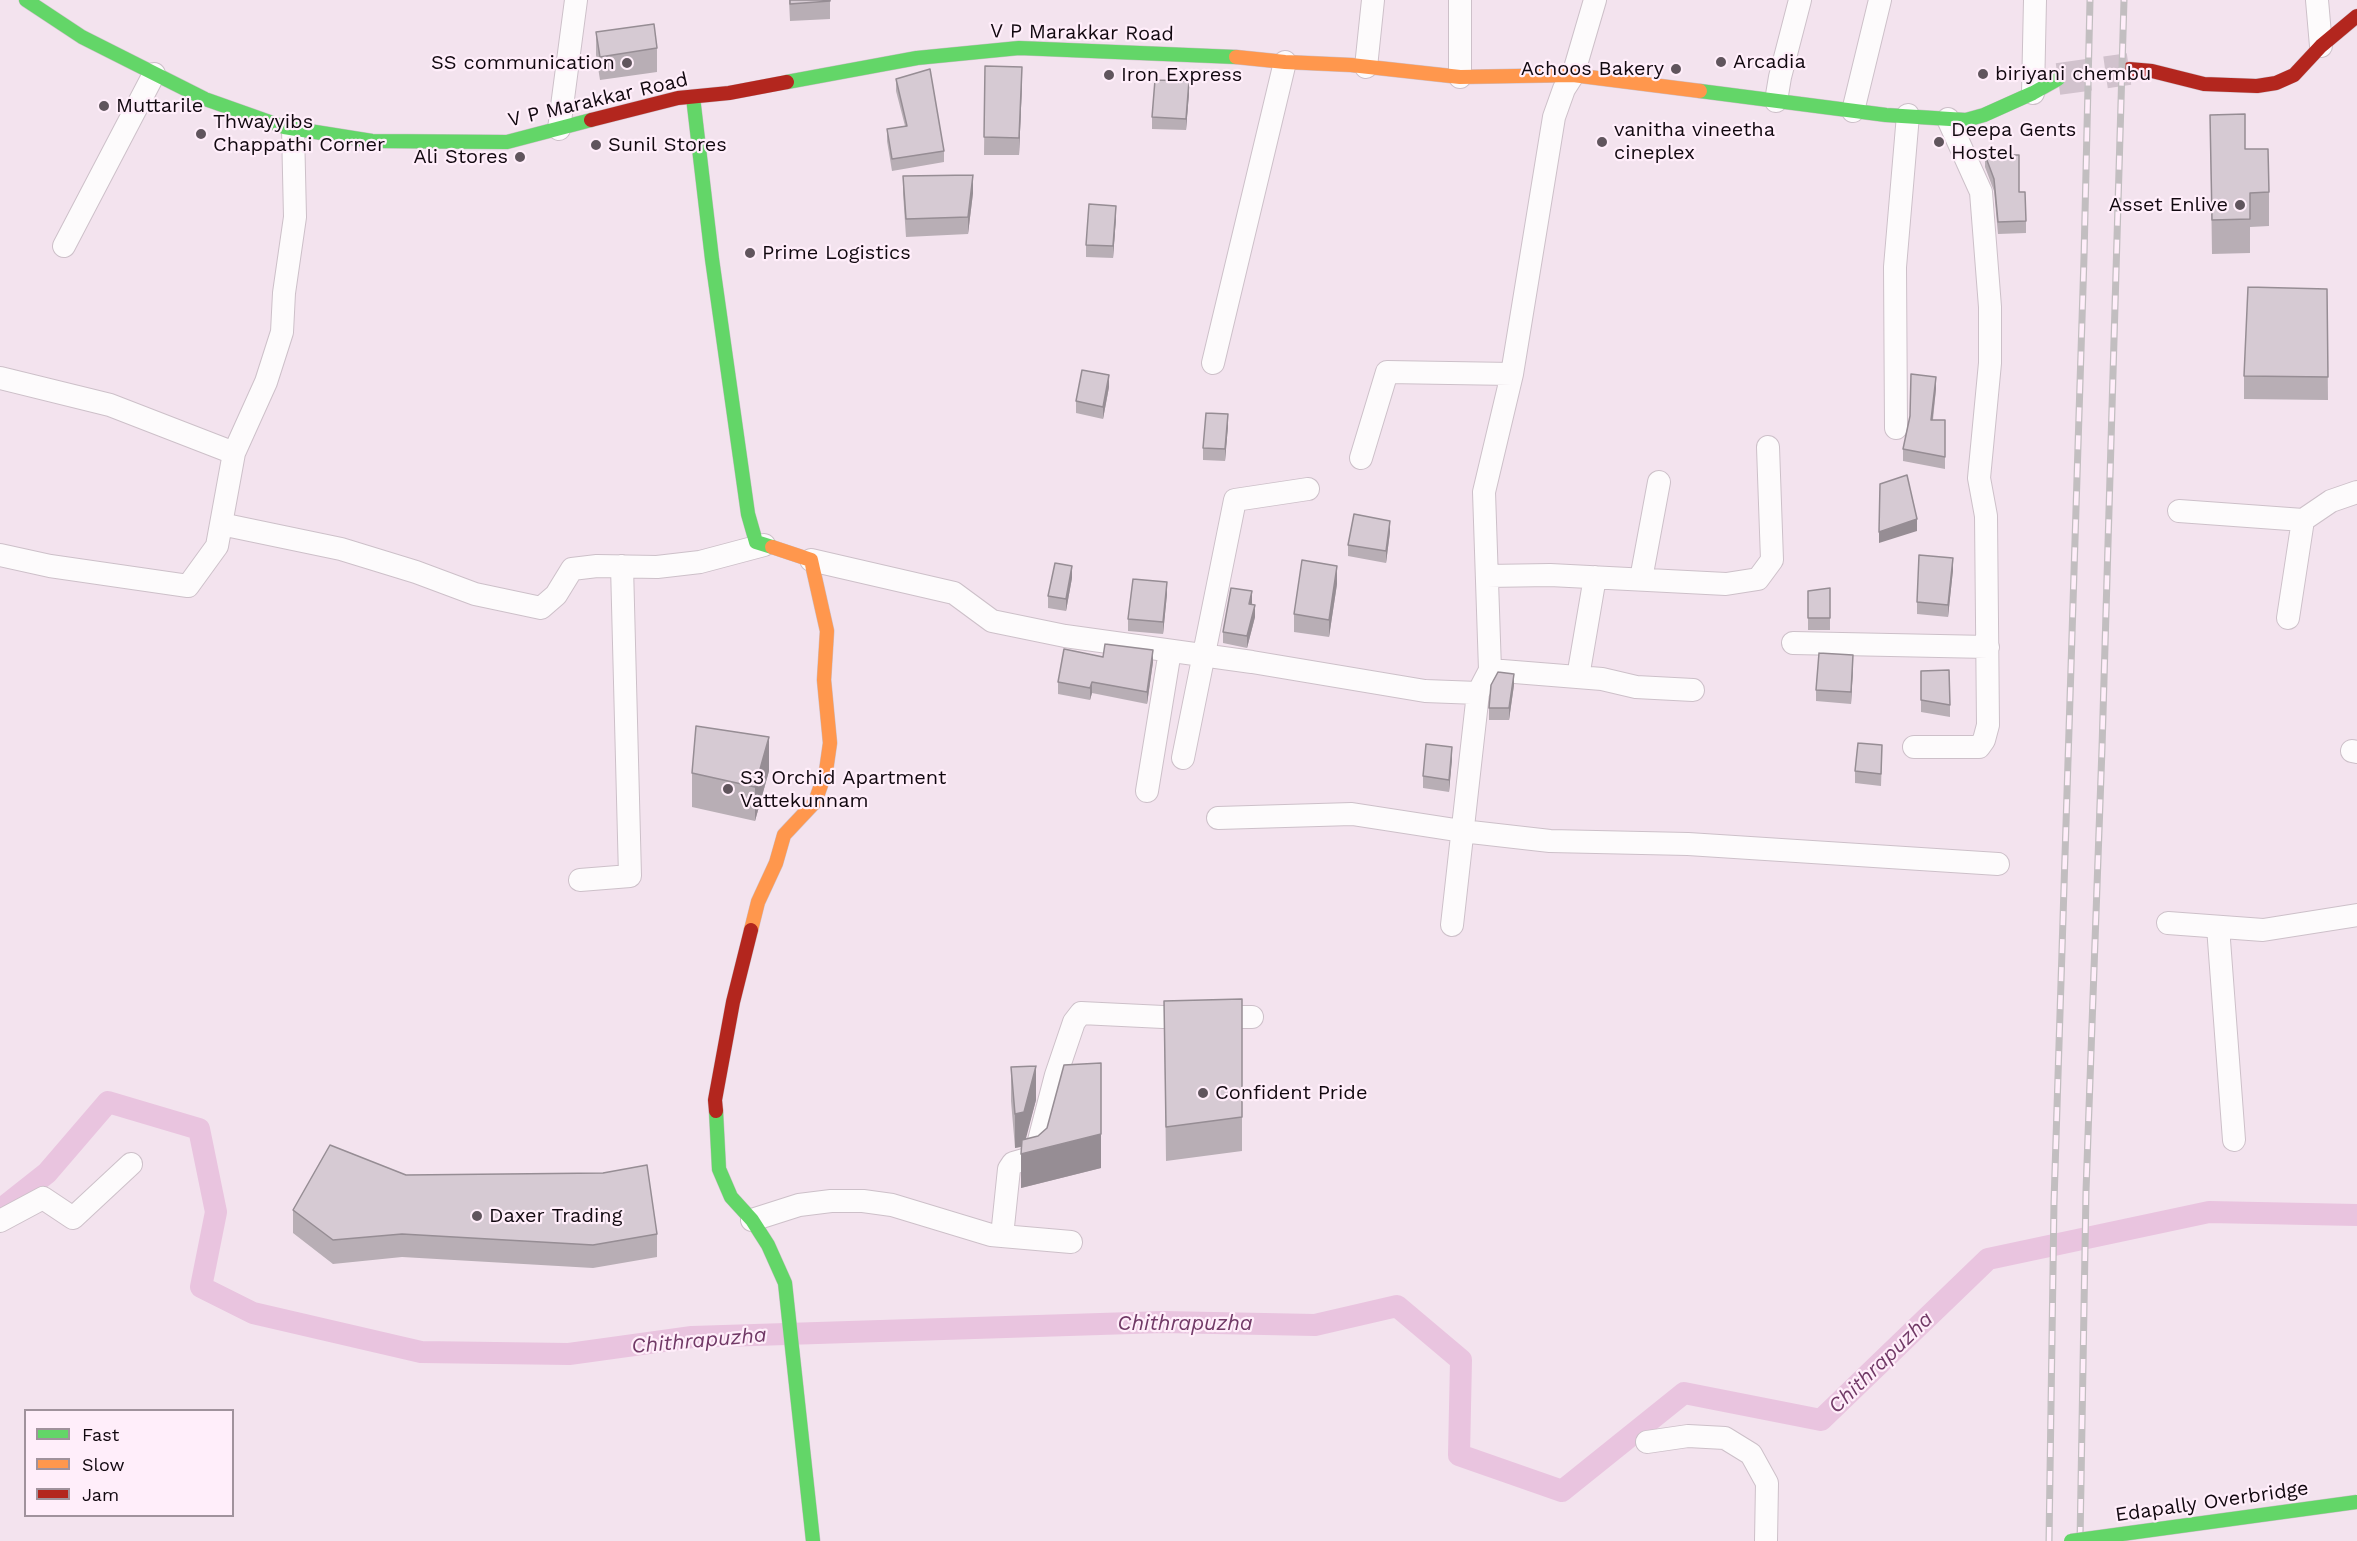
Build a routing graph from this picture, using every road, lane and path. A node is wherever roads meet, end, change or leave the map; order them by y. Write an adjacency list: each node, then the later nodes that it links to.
1 (26, 0): 15 (main road, V P Marakkar Road)
2 (576, 0): 26 (street)
3 (1373, 0): 13 (street)
4 (1460, 0): 17 (street)
5 (1595, 0): 16 (street)
6 (1800, 0): 21 (street)
7 (1880, 0): 22 (street)
8 (2035, 0): 19 (street)
9 (2317, 0): 11 (street)
10 (2357, 16): 11 (main road)
11 (2321, 46): 14 (main road)
12 (1285, 62): 13 (main road, V P Marakkar Road); 20 (main road, V P Marakkar Road); 28 (street)
13 (1366, 67): 17 (main road, V P Marakkar Road)
14 (2129, 69)
15 (154, 74): 25 (main road, V P Marakkar Road); 27 (street)
16 (1573, 75): 17 (main road, V P Marakkar Road); 21 (main road, V P Marakkar Road); 29 (street)
17 (1460, 77)
18 (2058, 79): 19 (main road, V P Marakkar Road)
19 (2033, 93): 24 (main road, V P Marakkar Road)
20 (693, 97): 26 (main road, V P Marakkar Road); 41 (main road)
21 (1776, 101): 22 (main road, V P Marakkar Road)
22 (1853, 111): 23 (main road, V P Marakkar Road)
23 (1908, 115): 24 (main road, V P Marakkar Road); 31 (street)
24 (1948, 119): 50 (street)
25 (293, 129): 26 (main road, V P Marakkar Road); 33 (street)
26 (560, 129)
27 (64, 246)
28 (1213, 363)
29 (1512, 374): 34 (street); 45 (street)
30 (0, 378): 33 (street)
31 (1896, 428)
32 (1768, 447): 47 (street)
33 (234, 453): 40 (street)
34 (1361, 458)
35 (1659, 482): 47 (street)
36 (1308, 489): 52 (street)
37 (2357, 492): 39 (street)
38 (2180, 511): 39 (street)
39 (2303, 520): 48 (street)
40 (221, 524): 42 (street); 44 (street)
41 (764, 544): 43 (main road); 44 (street)
42 (0, 555)
43 (811, 560): 51 (street); 71 (main road)
44 (622, 566): 63 (street)
45 (1486, 576): 46 (street); 53 (street)
46 (1595, 577): 47 (street); 54 (street)
47 (1641, 579)
48 (2288, 618)
49 (1793, 643): 50 (street)
50 (1988, 647): 57 (street)
51 (1170, 651): 52 (street); 59 (street)
52 (1203, 656): 56 (street); 58 (street)
53 (1490, 670): 54 (street); 56 (street)
54 (1578, 677): 55 (street)
55 (1693, 690)
56 (1478, 693): 61 (street)
57 (1914, 747)
58 (1182, 758)
59 (1147, 791)
60 (1218, 818): 61 (street)
61 (1462, 831): 62 (street); 66 (street)
62 (1998, 864)
63 (580, 880)
64 (2357, 915): 67 (street)
65 (2168, 923): 67 (street)
66 (1452, 925)
67 (2218, 927): 69 (street)
68 (1252, 1017): 73 (street)
69 (2234, 1140)
70 (131, 1164): 72 (street)
71 (752, 1220): 73 (street); 77 (main road)
72 (0, 1221)
73 (1002, 1236): 74 (street)
74 (1071, 1242)
75 (1647, 1442): 78 (street)
76 (2357, 1502): 79 (main road, Edapally Overbridge, bridge)
77 (813, 1541)
78 (1766, 1541)
79 (2071, 1541)

